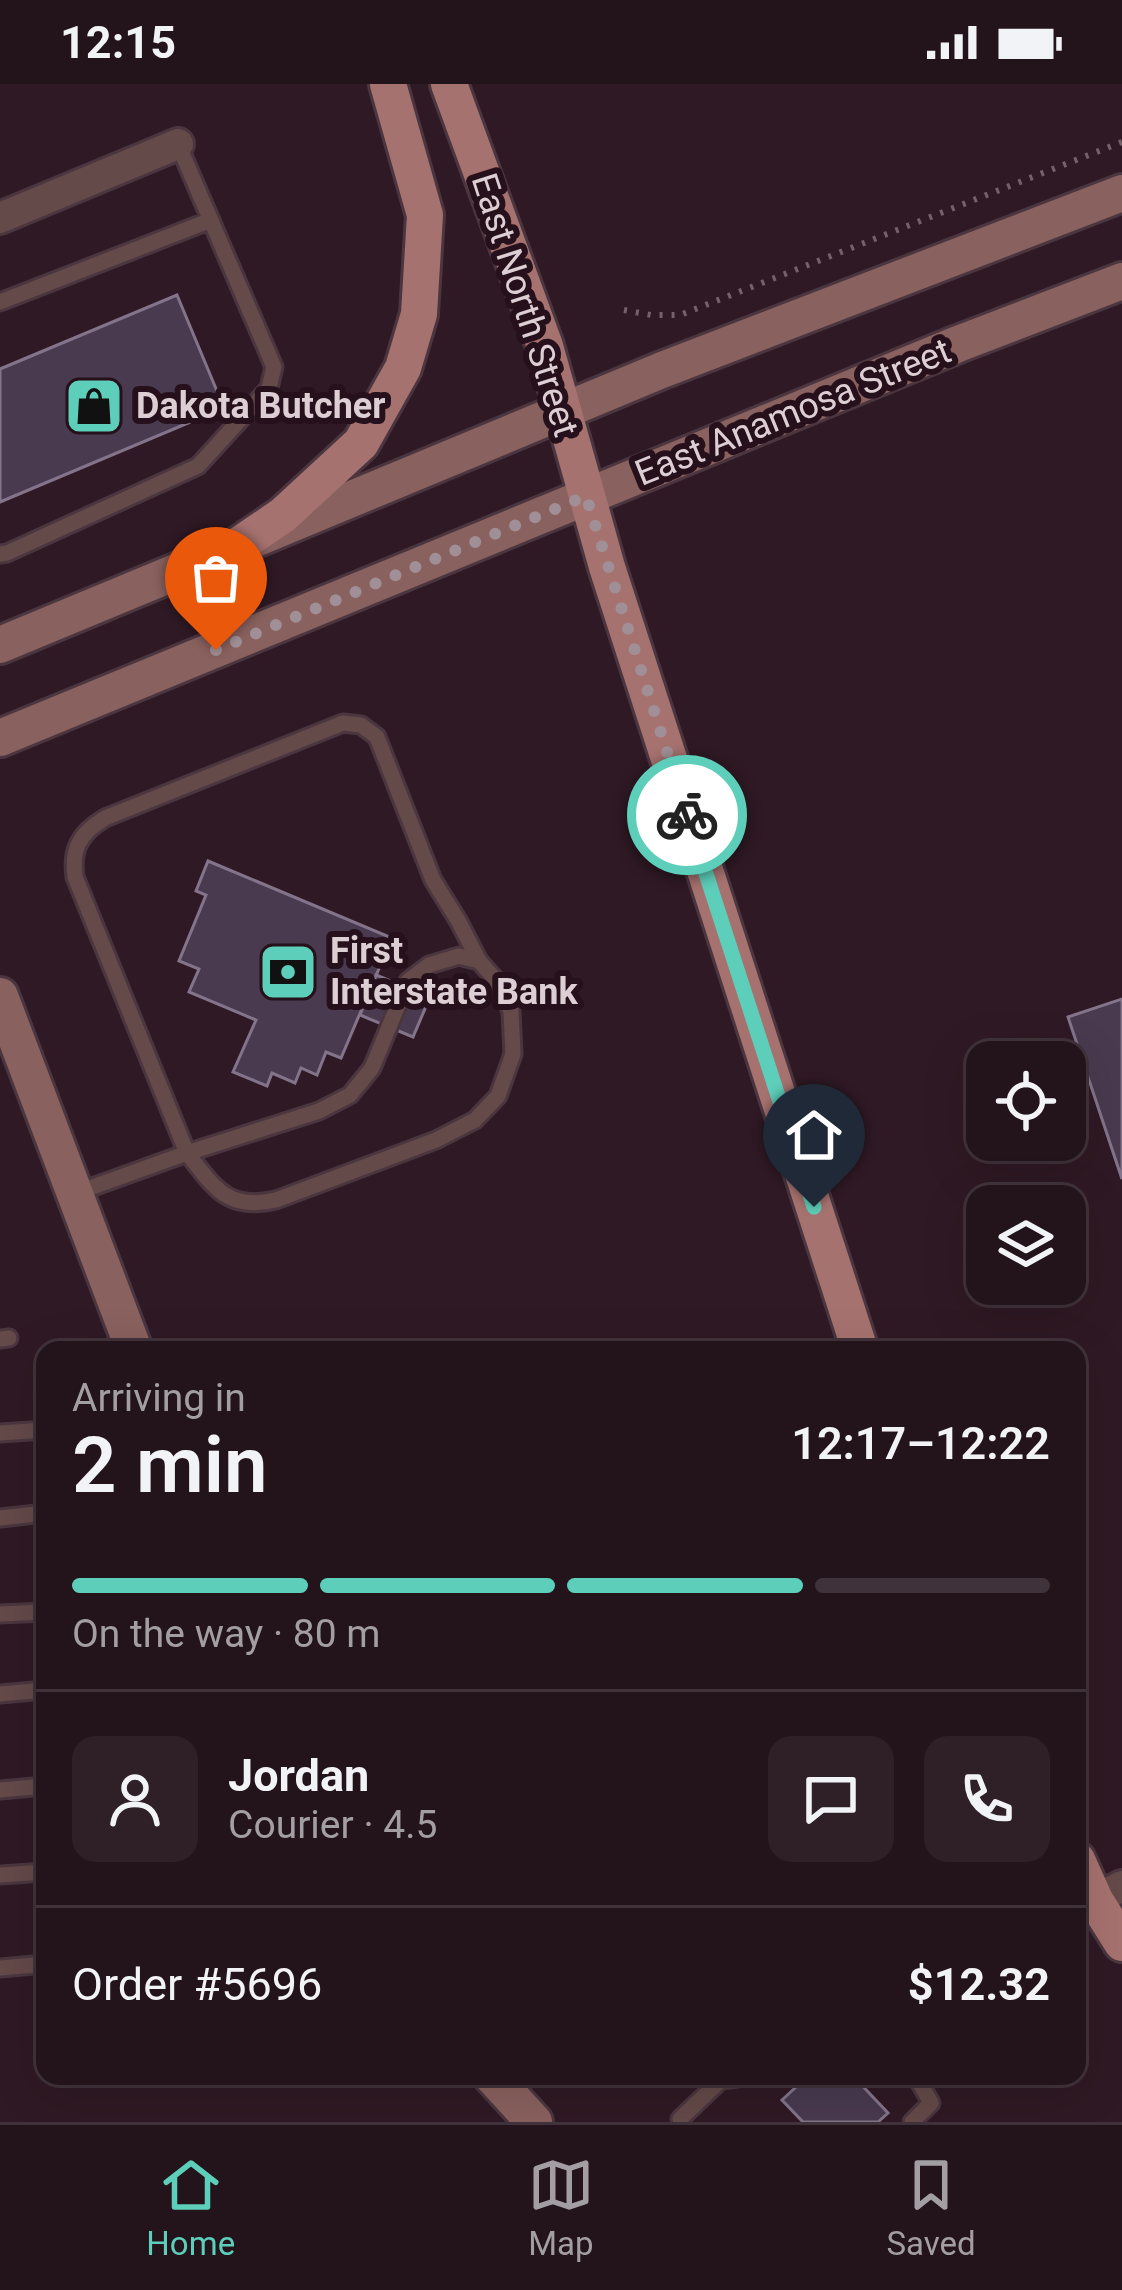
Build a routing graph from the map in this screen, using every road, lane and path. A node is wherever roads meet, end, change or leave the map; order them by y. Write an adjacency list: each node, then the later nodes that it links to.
1 (388, 84): 13 (main road)
2 (449, 84): 11 (main road, East North Street)
3 (1122, 142): 10 (path)
4 (178, 144): 6 (street); 7 (lane)
5 (1122, 193): 11 (street)
6 (0, 218)
7 (212, 220): 9 (lane); 14 (lane)
8 (1122, 281): 12 (street, East Anamosa Street)
9 (0, 302)
10 (624, 310)
11 (562, 413): 12 (main road, East North Street); 13 (street)
12 (586, 496): 16 (street, East Anamosa Street); 22 (main road, East North Street)
13 (236, 547): 15 (street)
14 (0, 554)
15 (0, 645)
16 (0, 738)
17 (479, 961): 19 (lane); 19 (lane); 19 (lane)
18 (0, 996): 20 (street)
19 (187, 1153): 20 (lane)
20 (76, 1193): 21 (street)
21 (131, 1341)
22 (857, 1341)
23 (36, 1431): 24 (lane)
24 (0, 1433)
25 (36, 1514): 26 (lane)
26 (0, 1518)
27 (36, 1612): 28 (lane)
28 (0, 1614)
29 (36, 1691): 30 (lane)
30 (0, 1694)
31 (36, 1787): 32 (lane)
32 (0, 1790)
33 (1086, 1869): 36 (main road)
34 (36, 1873): 35 (lane)
35 (0, 1875)
36 (1109, 1893): 37 (main road)
37 (1122, 1942)
38 (36, 1965): 39 (lane)
39 (0, 1967)
40 (500, 2085): 44 (street)
41 (716, 2085): 43 (lane)
42 (921, 2085): 45 (lane)
43 (680, 2121)
44 (534, 2122)
45 (913, 2122)

